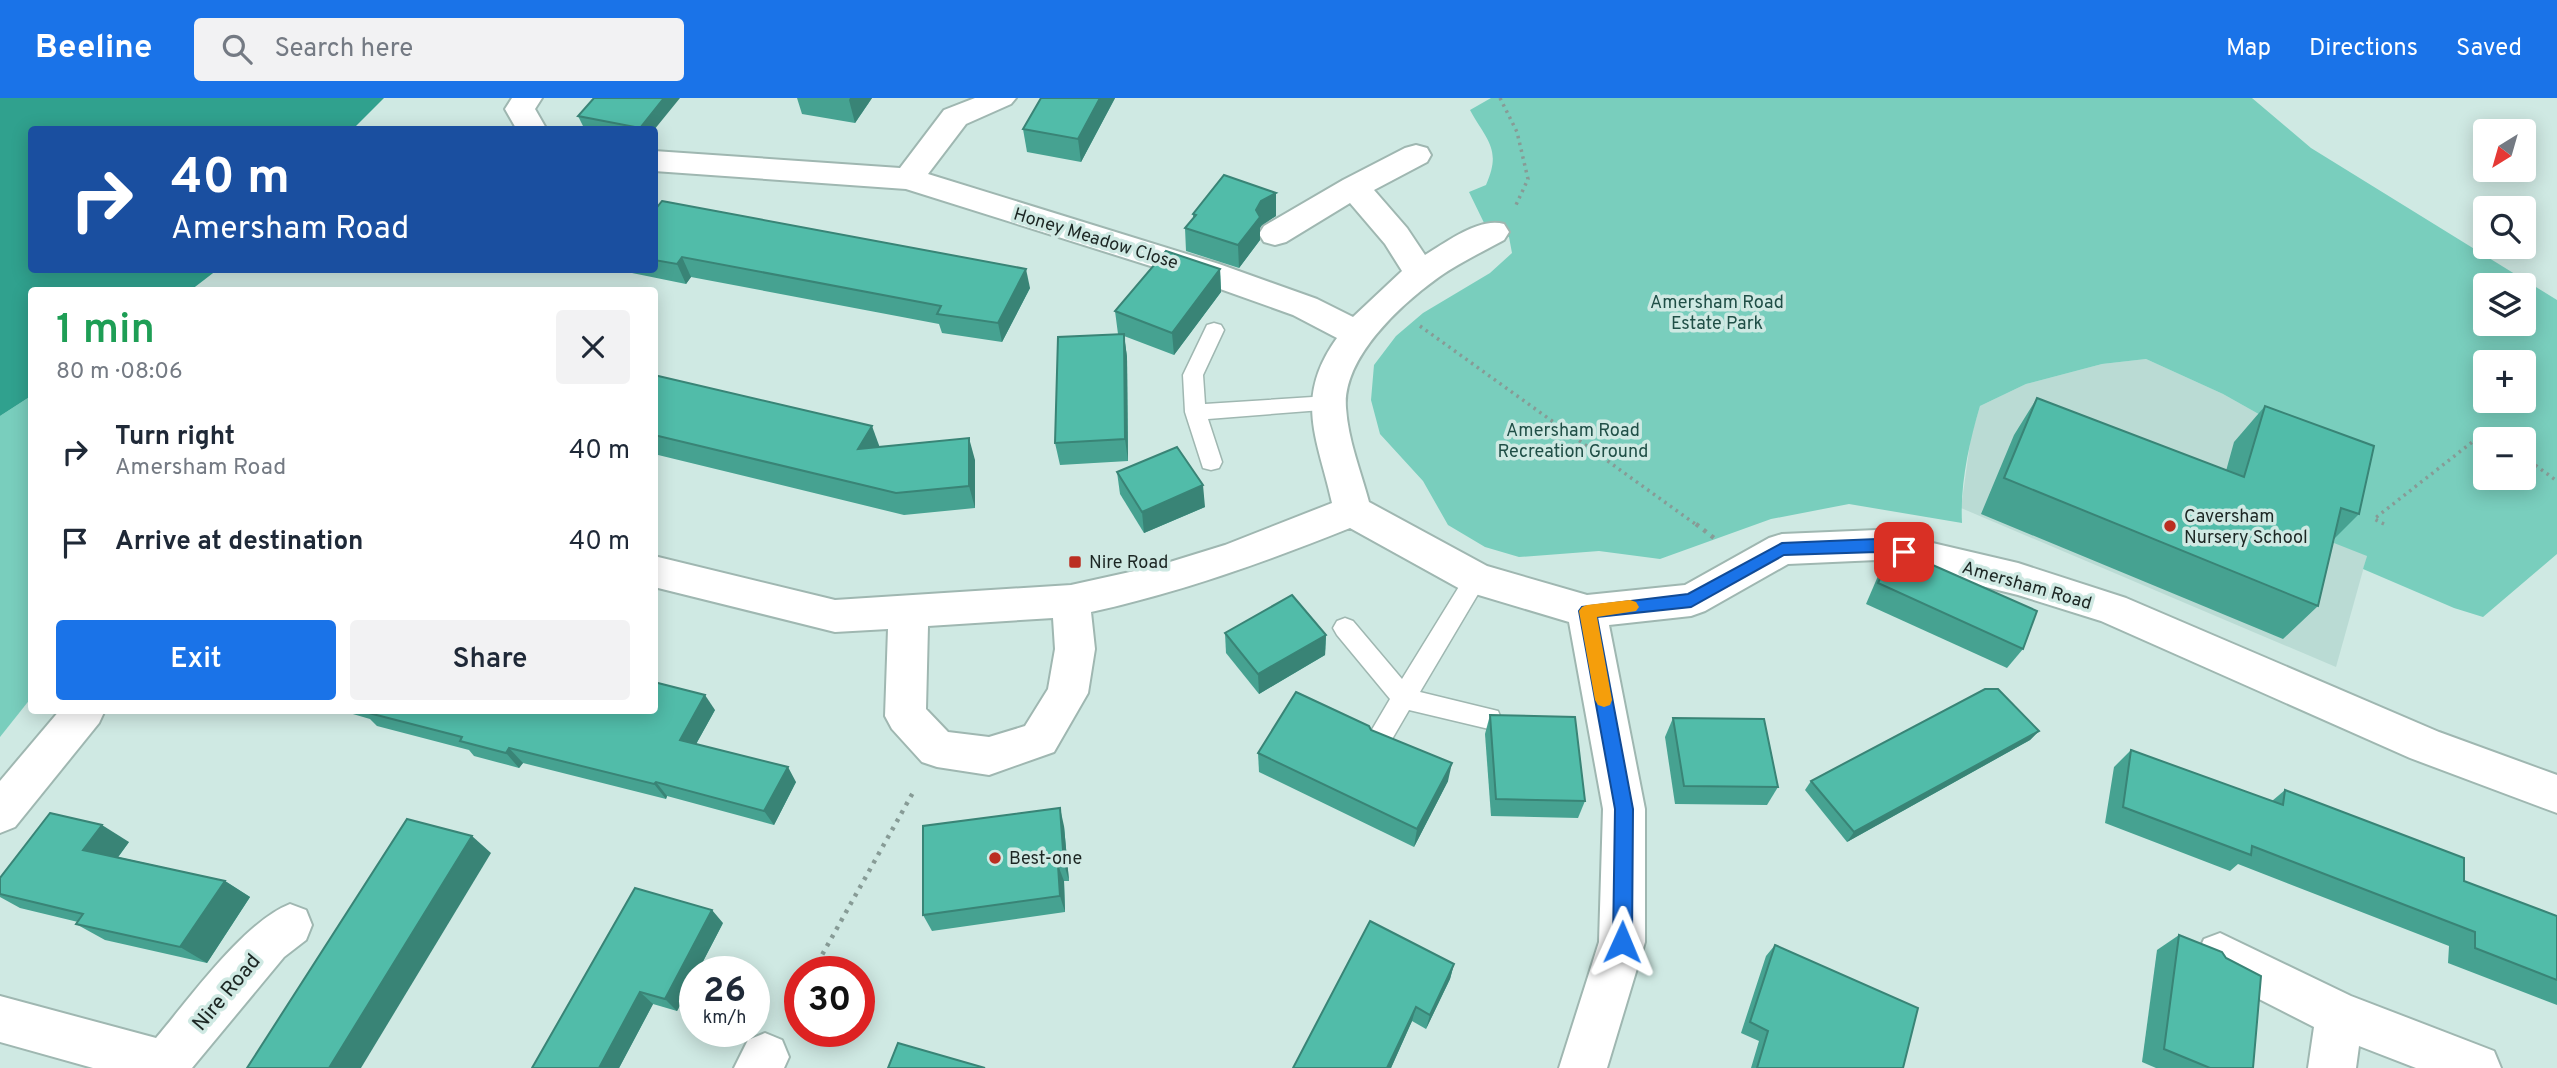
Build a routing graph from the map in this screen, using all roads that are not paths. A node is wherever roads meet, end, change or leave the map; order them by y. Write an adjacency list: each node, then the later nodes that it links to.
1 (527, 98): 4 (street)
2 (1001, 98): 3 (street)
3 (951, 108): 7 (street)
4 (530, 126)
5 (1416, 155): 8 (street)
6 (658, 161): 7 (street, Honey Meadow Close)
7 (908, 179): 13 (street, Honey Meadow Close)
8 (1354, 187): 10 (street); 11 (street)
9 (1493, 232): 11 (street)
10 (1275, 234)
11 (1421, 274): 13 (street)
12 (1213, 331): 15 (lane)
13 (1359, 335): 14 (street)
14 (1328, 404): 15 (lane); 17 (street)
15 (1195, 412): 16 (lane)
16 (1211, 462)
17 (1352, 511): 19 (street, Amersham Road); 20 (street)
18 (658, 571): 22 (street)
19 (1476, 579): 21 (street, Amersham Road); 24 (lane)
20 (1071, 601): 22 (street); 22 (street)
21 (1587, 611): 28 (street, Amersham Road); 35 (street)
22 (909, 613)
23 (1345, 628): 24 (lane)
24 (1403, 698): 26 (lane); 27 (lane)
25 (82, 714): 29 (street)
26 (1489, 718)
27 (1379, 738)
28 (2557, 794)
29 (0, 813)
30 (290, 925): 34 (street, Nire Road)
31 (2221, 955): 32 (street)
32 (2339, 1014): 36 (street); 37 (street)
33 (0, 1019): 34 (street, Nire Road)
34 (164, 1066)
35 (1583, 1068)
36 (2332, 1068)
37 (2477, 1068)

